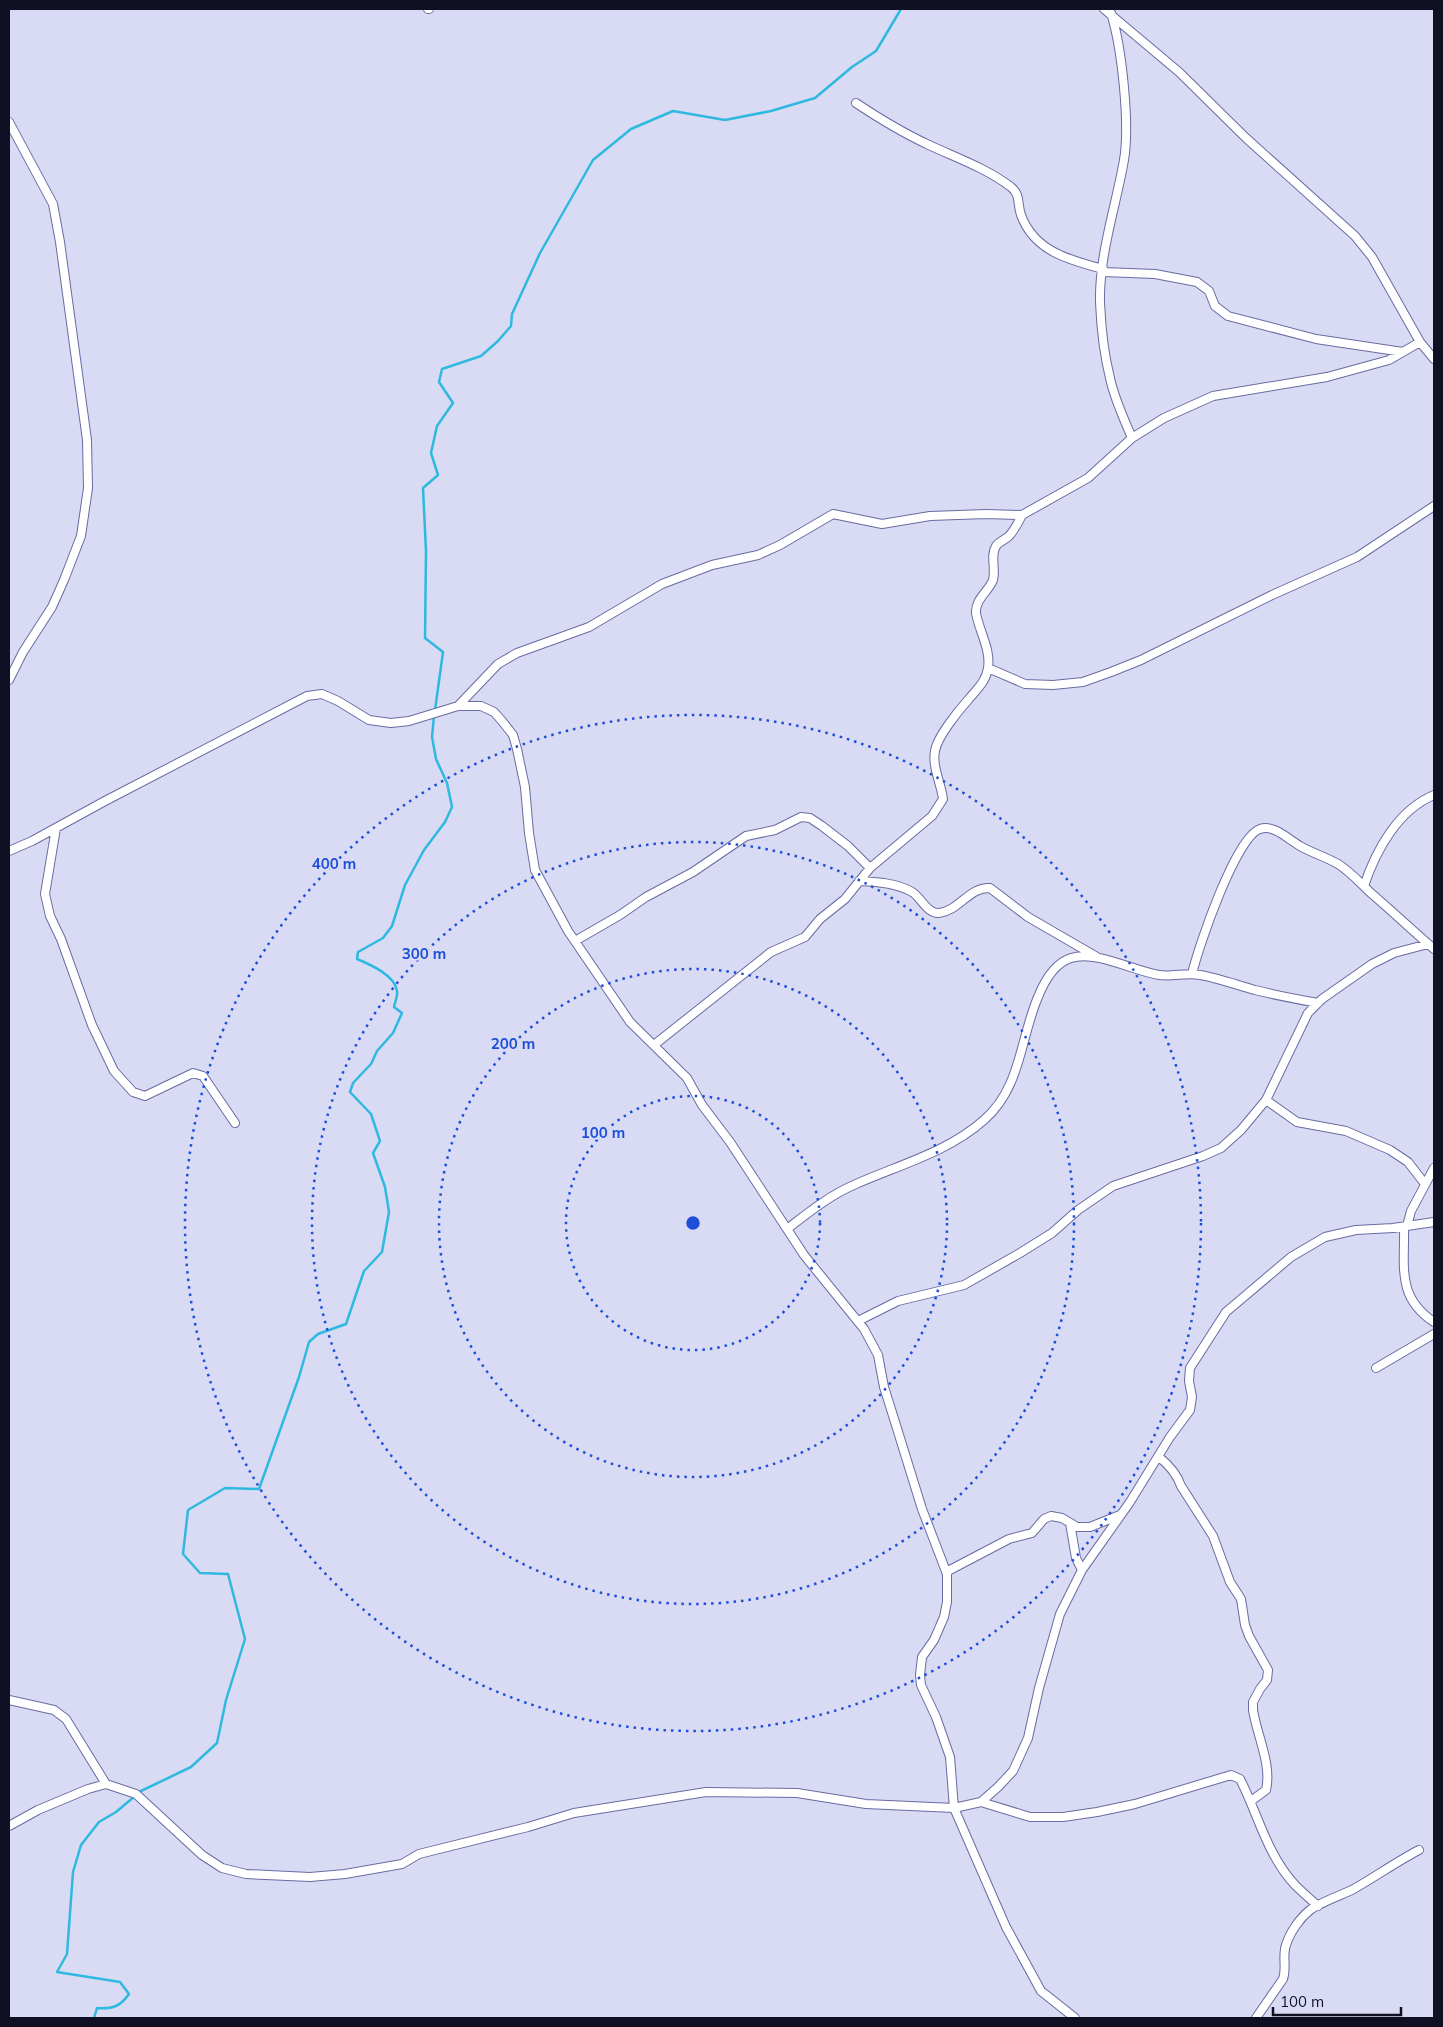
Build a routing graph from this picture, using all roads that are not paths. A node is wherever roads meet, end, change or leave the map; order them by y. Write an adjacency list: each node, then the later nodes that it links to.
1 (1104, 9): 2 (street)
2 (1110, 12): 5 (street); 6 (street)
3 (856, 103): 5 (street)
4 (9, 122): 13 (street)
5 (1103, 270): 7 (street); 9 (street)
6 (1420, 342): 7 (street); 8 (street)
7 (1403, 352): 9 (street)
8 (1434, 358)
9 (1132, 438): 11 (street)
10 (1434, 506): 12 (street)
11 (1022, 515): 12 (street); 14 (street)
12 (988, 668): 18 (street)
13 (9, 680)
14 (458, 706): 16 (street); 21 (street)
15 (1434, 795): 20 (street)
16 (56, 828): 17 (street); 29 (street)
17 (9, 851)
18 (870, 868): 19 (street); 21 (street)
19 (859, 881): 24 (street); 27 (street)
20 (1364, 886): 22 (street); 25 (street)
21 (575, 941): 27 (street)
22 (1428, 944): 23 (street); 26 (street)
23 (1434, 950)
24 (1101, 959): 25 (street); 34 (street)
25 (1192, 974): 26 (street)
26 (1318, 1003): 28 (street)
27 (654, 1045): 34 (street)
28 (1266, 1100): 31 (street); 35 (street)
29 (235, 1123)
30 (1434, 1168): 31 (street)
31 (1425, 1184): 33 (street)
32 (1434, 1222): 33 (street)
33 (1405, 1226): 36 (street); 39 (street)
34 (787, 1229): 35 (street)
35 (858, 1321): 43 (street)
36 (1434, 1322)
37 (1434, 1334): 38 (street)
38 (1376, 1368)
39 (1159, 1457): 40 (street); 46 (street)
40 (1121, 1514): 41 (street); 42 (street)
41 (1070, 1523): 42 (street); 43 (street)
42 (1082, 1570): 47 (street)
43 (946, 1572): 48 (street)
44 (9, 1700): 45 (street)
45 (106, 1784): 48 (street); 49 (street)
46 (1251, 1801): 47 (street); 51 (street)
47 (981, 1802): 48 (street)
48 (954, 1808): 52 (street)
49 (9, 1826)
50 (1419, 1850): 51 (street)
51 (1318, 1906): 53 (street)
52 (1075, 2018)
53 (1256, 2018)

